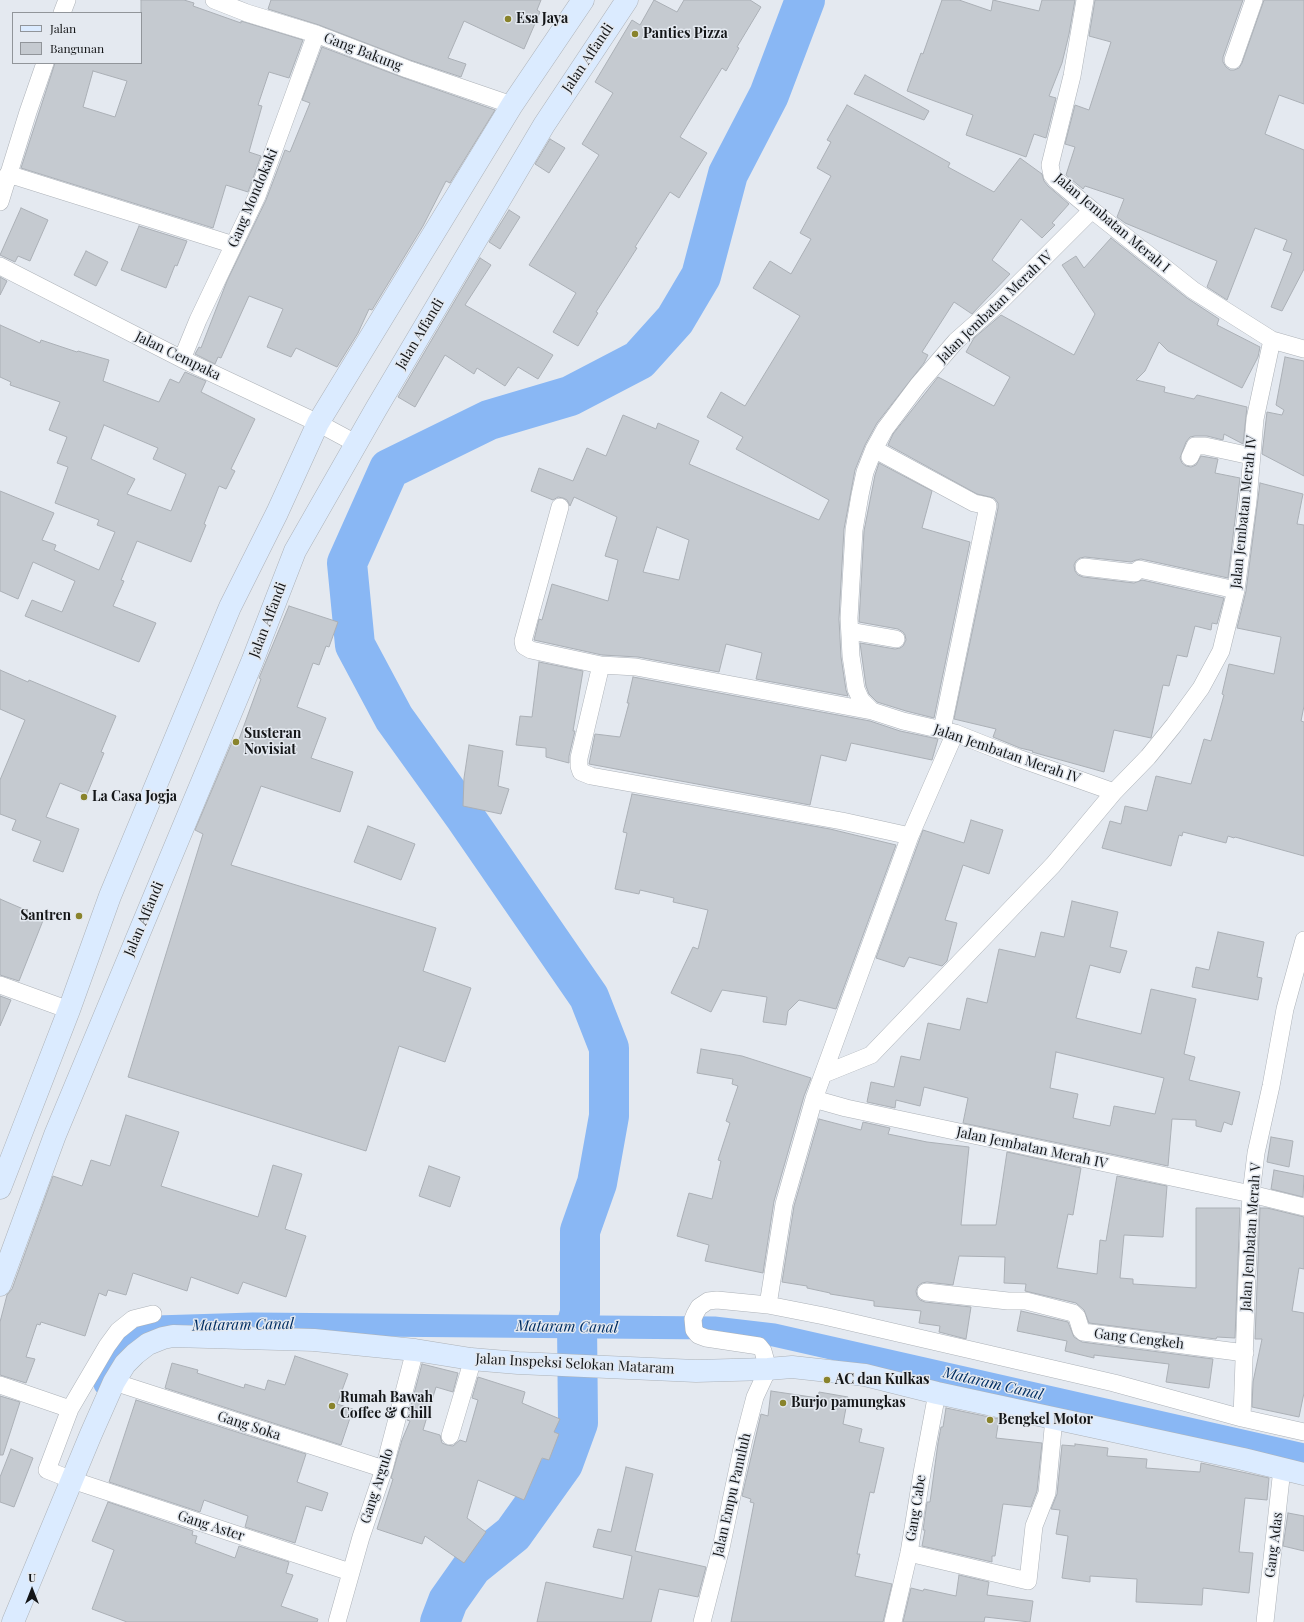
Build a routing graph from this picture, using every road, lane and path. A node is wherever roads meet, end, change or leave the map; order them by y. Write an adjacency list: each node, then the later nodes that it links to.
1 (67, 0): 7 (street)
2 (214, 0): 8 (street, Gang Bakung)
3 (583, 0): 11 (main road)
4 (626, 0): 21 (main road, Jalan Affandi)
5 (1085, 0): 14 (street, Jalan Jembatan Merah I)
6 (1254, 0): 9 (street)
7 (62, 12)
8 (316, 34): 11 (street, Gang Bakung); 15 (street, Gang Mondokaki)
9 (1233, 60)
10 (45, 64): 12 (street)
11 (512, 105): 20 (main road)
12 (8, 174): 13 (street); 15 (street)
13 (0, 202)
14 (1092, 210): 17 (street, Jalan Jembatan Merah I); 22 (street, Jalan Jembatan Merah IV)
15 (234, 245): 19 (street, Gang Mondokaki)
16 (0, 266): 19 (street, Jalan Cempaka)
17 (1272, 340): 18 (street, Jalan Jembatan Merah I); 24 (street, Jalan Jembatan Merah IV)
18 (1304, 348)
19 (182, 359): 20 (street, Jalan Cempaka)
20 (318, 423): 21 (street, Jalan Cempaka); 37 (main road)
21 (357, 444): 43 (main road, Jalan Affandi)
22 (874, 449): 28 (street, Jalan Jembatan Merah IV); 32 (street)
23 (1190, 456): 24 (street)
24 (1251, 456): 27 (street, Jalan Jembatan Merah IV)
25 (560, 507): 30 (street)
26 (1084, 567): 27 (street)
27 (1236, 590): 33 (street, Jalan Jembatan Merah IV)
28 (850, 631): 29 (street); 31 (street, Jalan Jembatan Merah IV)
29 (896, 639)
30 (600, 665): 31 (street); 34 (street)
31 (872, 711): 32 (street, Jalan Jembatan Merah IV)
32 (949, 731): 33 (street, Jalan Jembatan Merah IV); 34 (street)
33 (1114, 792): 38 (street, Jalan Jembatan Merah IV)
34 (910, 836): 38 (street)
35 (1304, 940): 41 (street, Jalan Jembatan Merah V)
36 (0, 985): 37 (street)
37 (69, 1010): 40 (main road)
38 (824, 1074): 39 (street)
39 (814, 1099): 41 (street, Jalan Jembatan Merah IV); 45 (street)
40 (0, 1188)
41 (1251, 1194): 42 (street, Jalan Jembatan Merah IV); 48 (street, Jalan Jembatan Merah V)
42 (1304, 1207)
43 (0, 1285)
44 (926, 1292): 48 (street, Gang Cengkeh)
45 (768, 1305): 50 (street); 56 (street)
46 (153, 1314): 54 (street)
47 (415, 1350): 49 (main road, Jalan Inspeksi Selokan Mataram); 51 (main road, Jalan Inspeksi Selokan Mataram); 59 (street, Gang Argulo)
48 (1244, 1353): 56 (street, Jalan Jembatan Merah V)
49 (471, 1359): 50 (main road, Jalan Inspeksi Selokan Mataram); 58 (street)
50 (768, 1369): 53 (main road, Jalan Inspeksi Selokan Mataram); 67 (street, Jalan Empu Panuluh)
51 (114, 1382): 59 (street, Gang Soka); 62 (main road, Jalan Inspeksi Selokan Mataram)
52 (0, 1385): 54 (street)
53 (937, 1393): 55 (main road, Jalan Inspeksi Selokan Mataram); 63 (street, Gang Cabe)
54 (70, 1409): 62 (street, Gang Aster)
55 (1054, 1418): 60 (main road, Jalan Inspeksi Selokan Mataram); 63 (street)
56 (1242, 1418): 57 (street)
57 (1304, 1432)
58 (450, 1436)
59 (384, 1469): 64 (street, Gang Argulo)
60 (1282, 1469): 61 (main road, Jalan Inspeksi Selokan Mataram); 69 (street, Gang Adas)
61 (1304, 1474)
62 (70, 1480): 64 (street, Gang Aster); 65 (main road, Jalan Inspeksi Selokan Mataram)
63 (908, 1554): 68 (street, Gang Cabe)
64 (350, 1572): 66 (street, Gang Argulo)
65 (13, 1622)
66 (337, 1622)
67 (702, 1622)
68 (893, 1622)
69 (1265, 1622)

